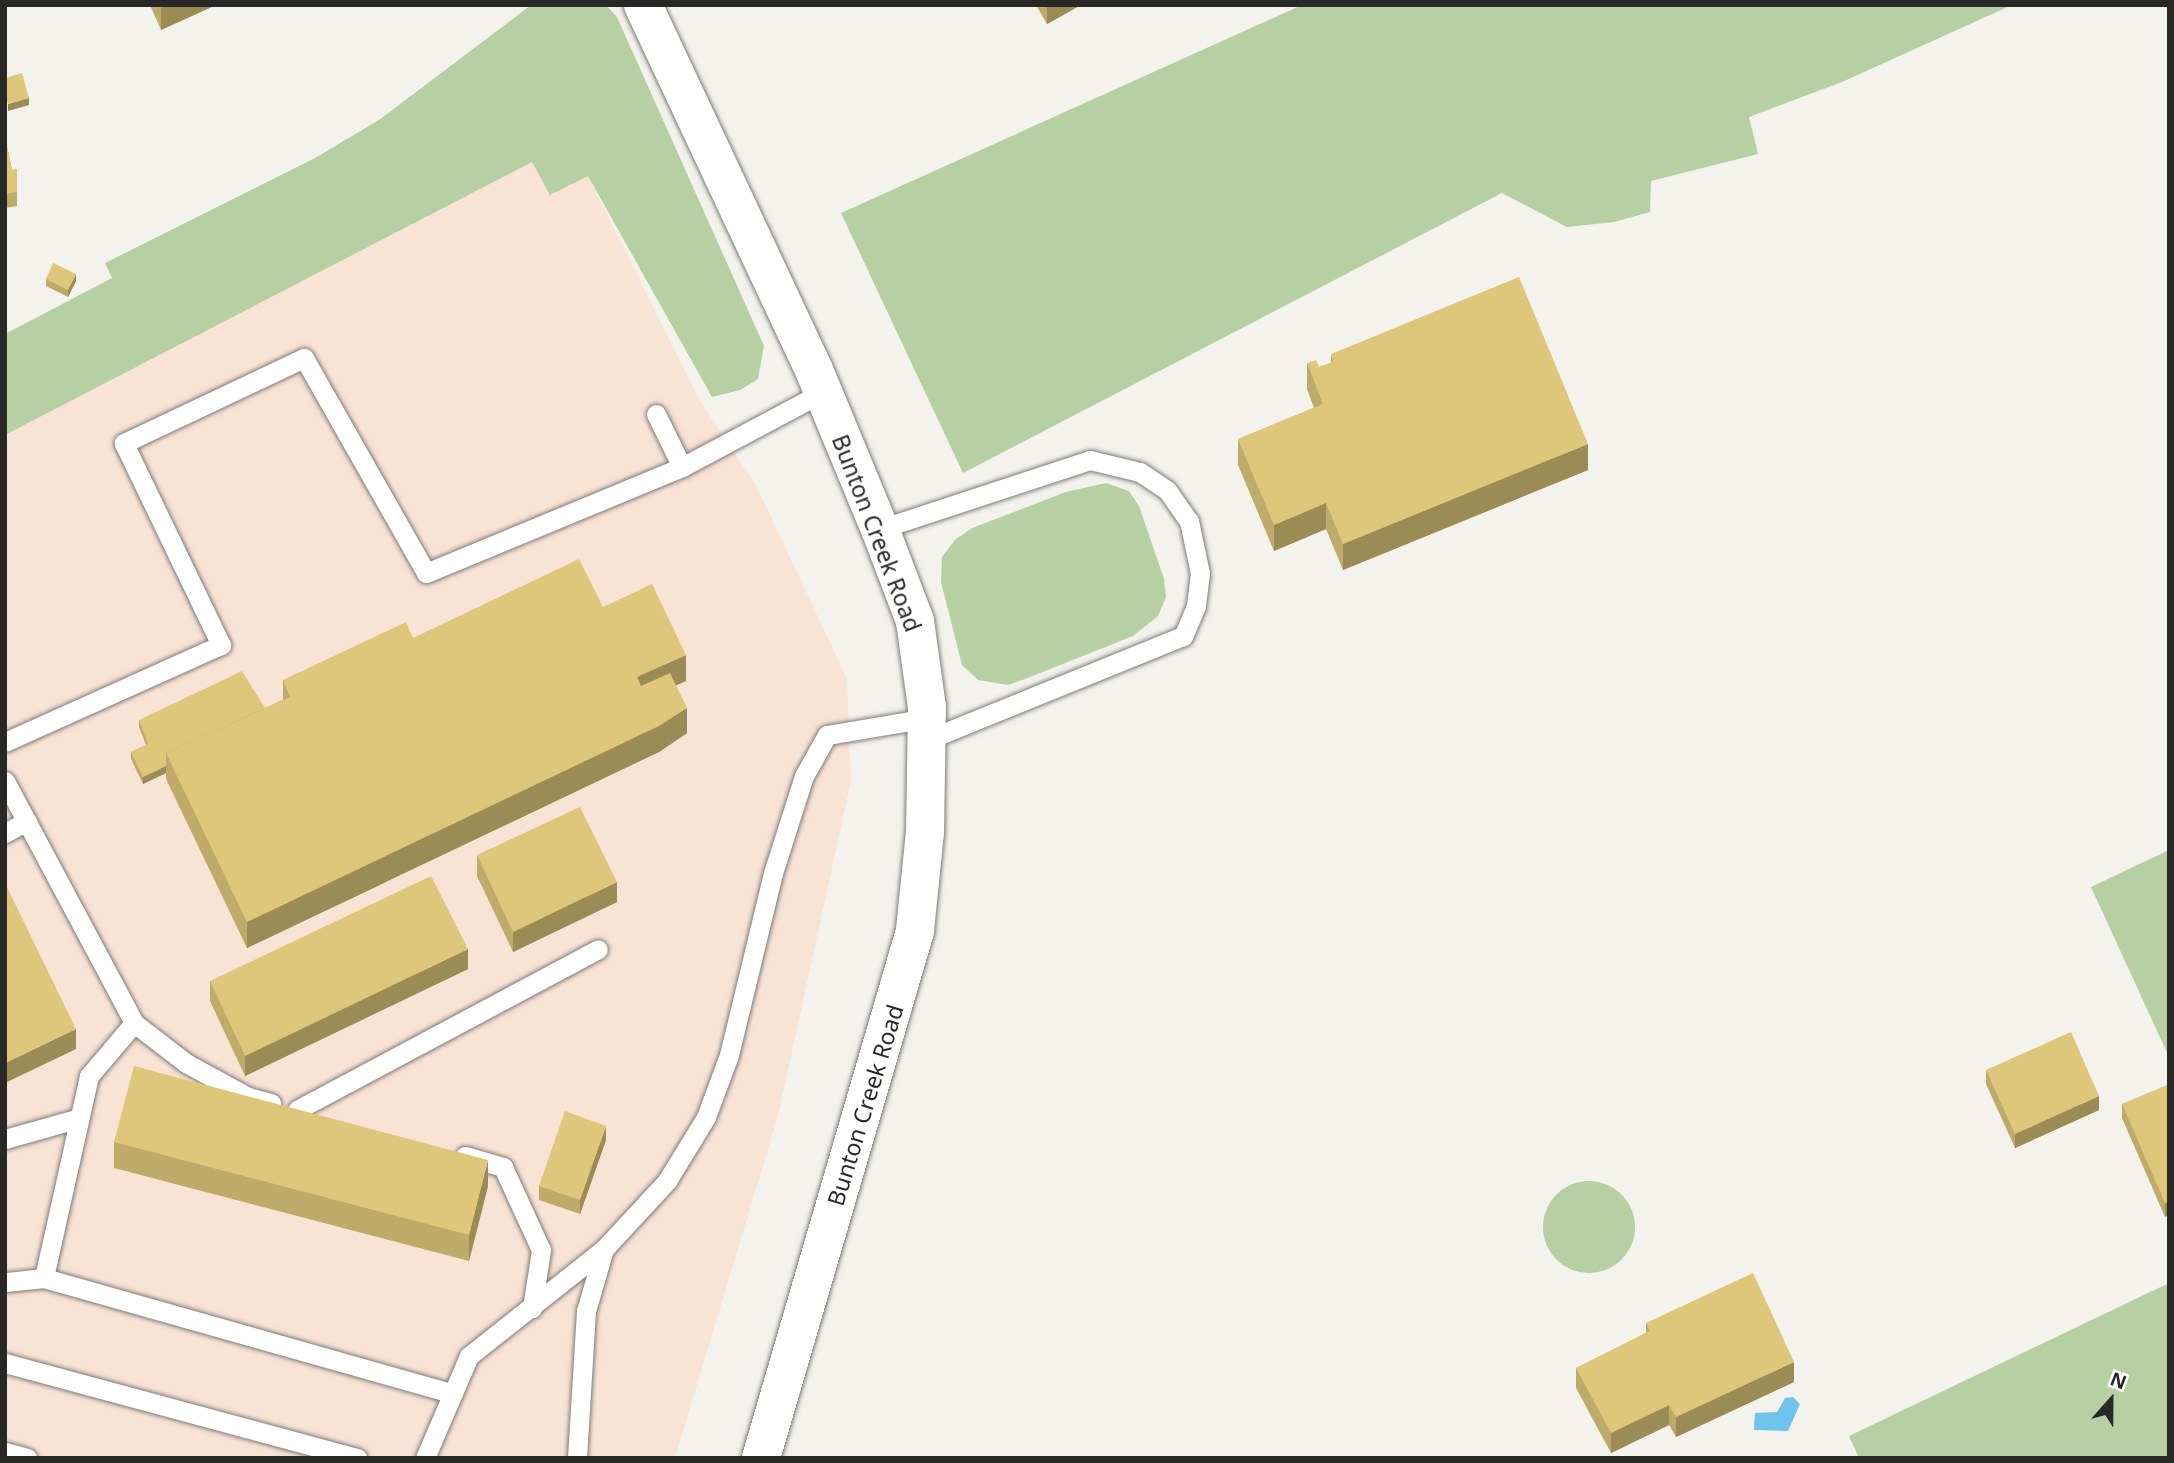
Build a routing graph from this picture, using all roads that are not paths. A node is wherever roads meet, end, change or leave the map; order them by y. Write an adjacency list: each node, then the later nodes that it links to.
1 (643, 5): 2 (street, Bunton Creek Road)
2 (823, 392): 4 (lane); 5 (street, Bunton Creek Road)
3 (656, 414): 4 (lane)
4 (681, 467): 7 (lane)
5 (880, 528): 6 (street, Bunton Creek Road); 6 (lane)
6 (928, 729): 18 (lane); 29 (street, Bunton Creek Road)
7 (5, 742)
8 (5, 780): 9 (lane)
9 (27, 821): 10 (lane); 12 (lane)
10 (5, 833)
11 (598, 949): 13 (lane)
12 (134, 1023): 13 (lane); 15 (lane)
13 (297, 1110): 14 (lane)
14 (323, 1117)
15 (79, 1118): 16 (lane); 19 (lane)
16 (5, 1139)
17 (439, 1149): 21 (lane)
18 (604, 1249): 21 (lane); 28 (lane)
19 (44, 1278): 20 (lane); 23 (lane)
20 (5, 1282)
21 (532, 1308): 23 (lane)
22 (5, 1363): 26 (lane)
23 (453, 1394): 27 (lane)
24 (5, 1452): 25 (lane)
25 (27, 1458)
26 (357, 1458)
27 (425, 1458)
28 (577, 1458)
29 (761, 1458)

